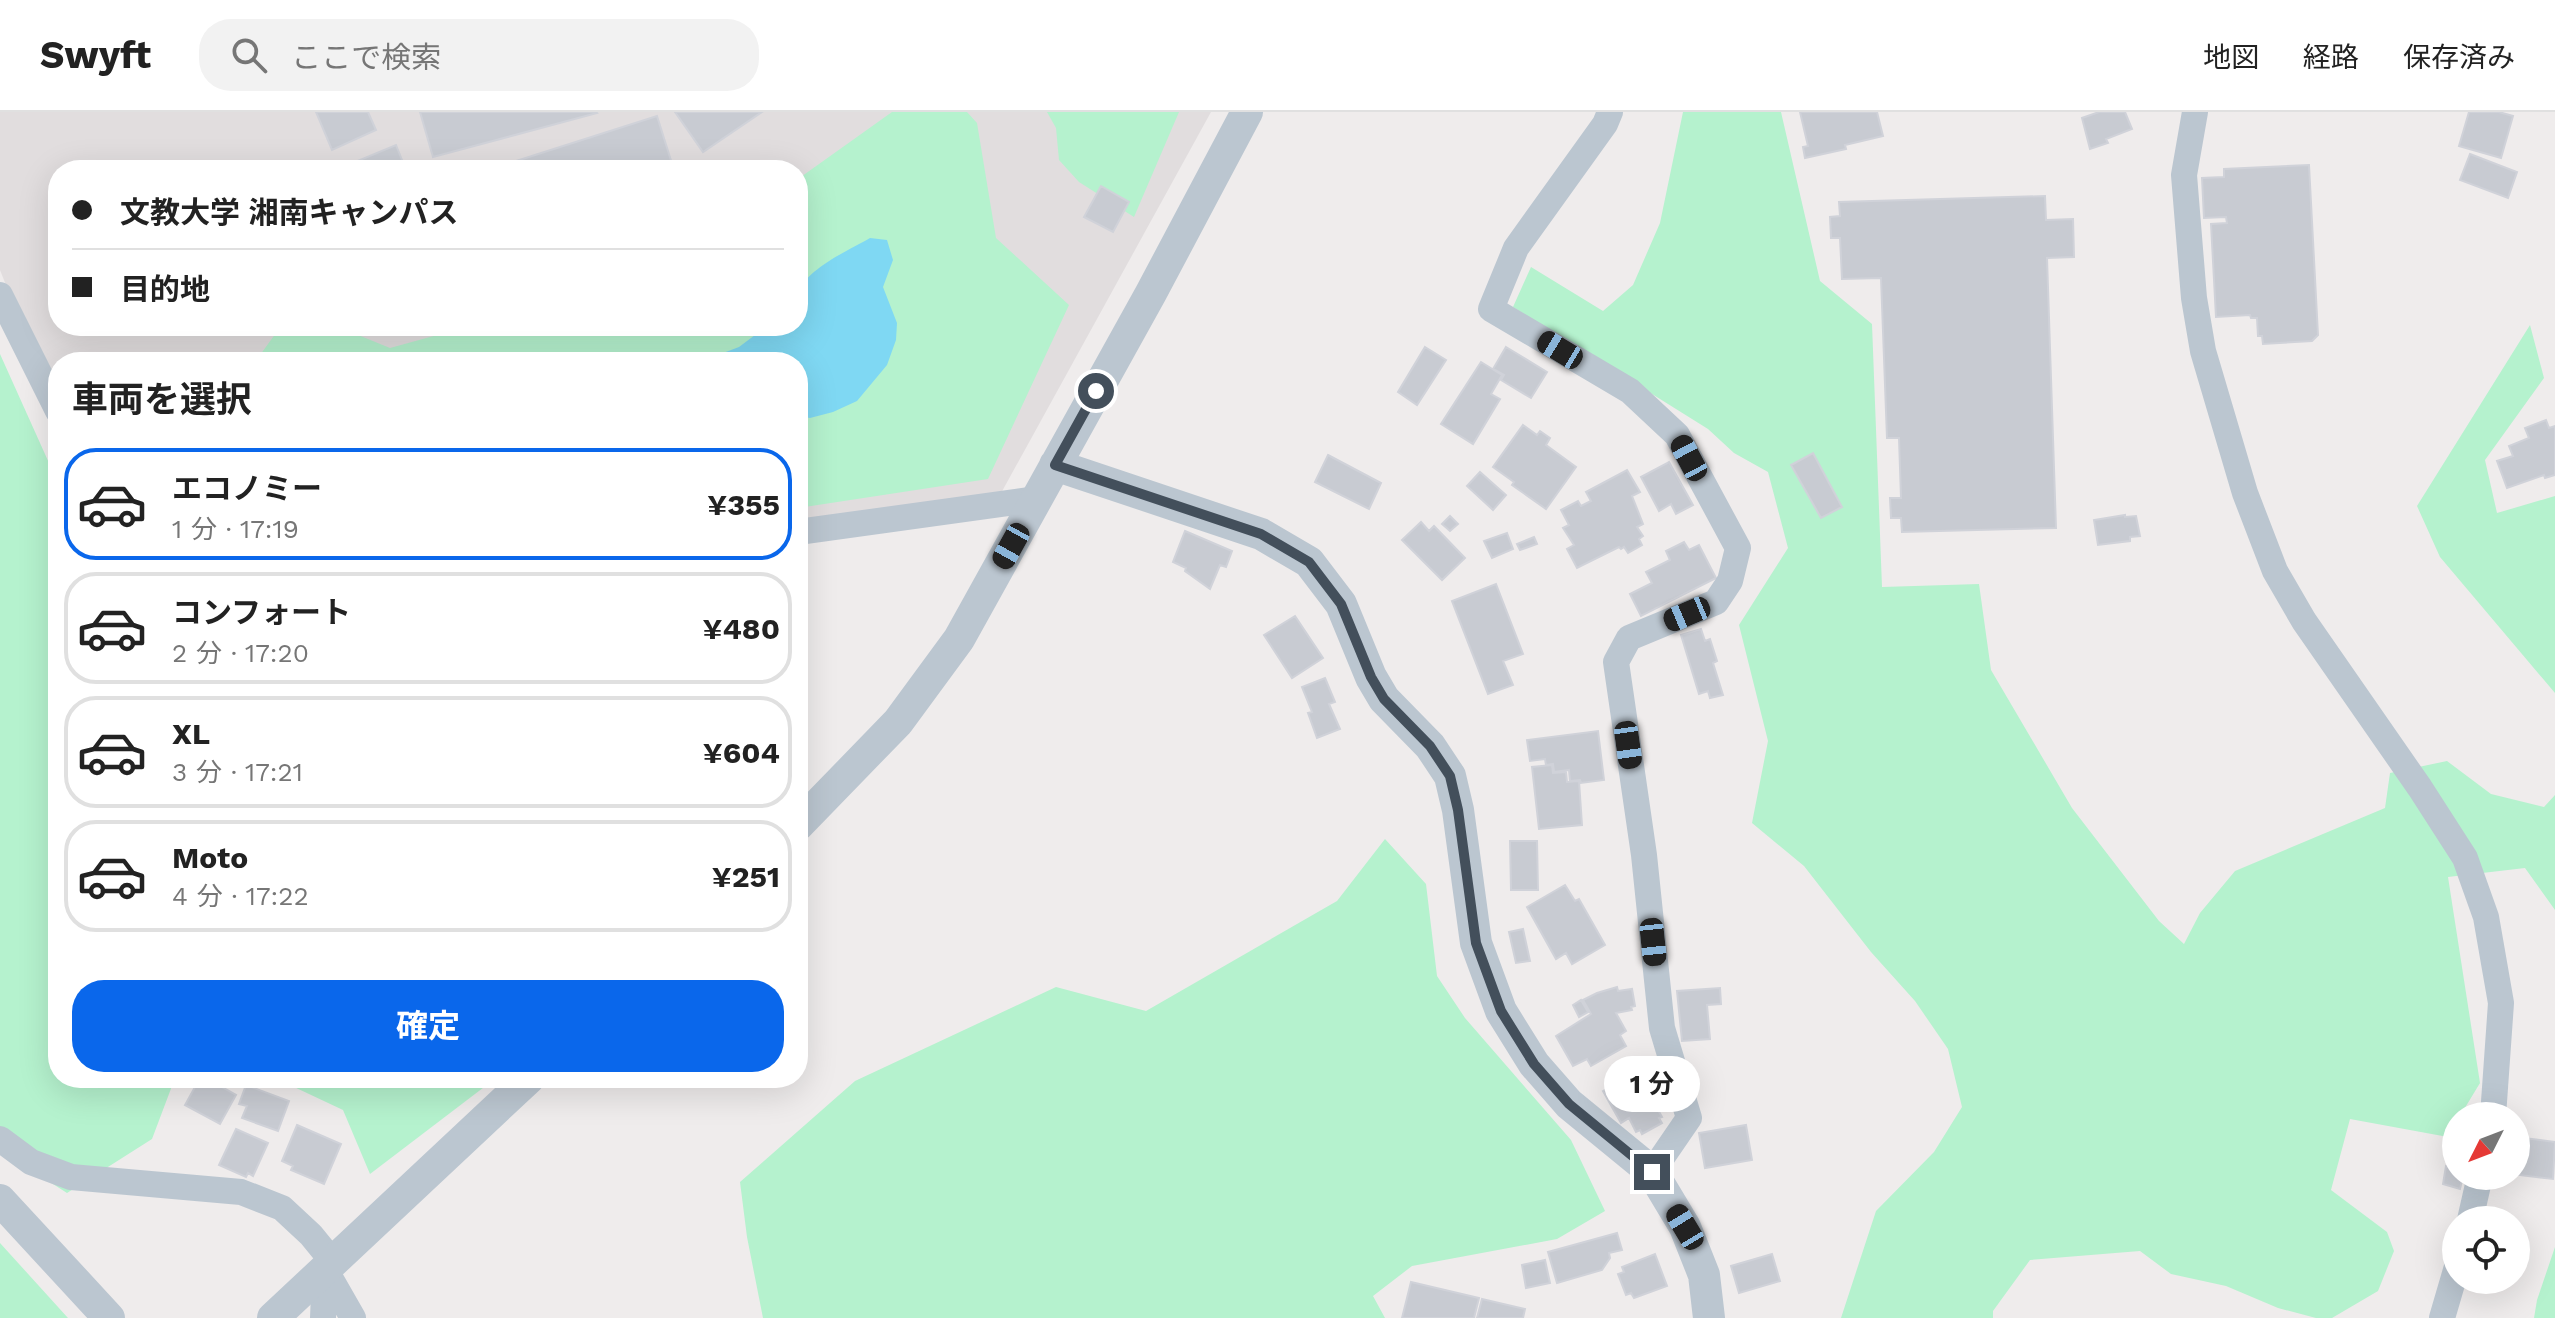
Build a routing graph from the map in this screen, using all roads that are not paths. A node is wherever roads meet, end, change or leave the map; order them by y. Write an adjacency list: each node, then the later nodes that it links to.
1 (1247, 112): 6 (street)
2 (1610, 112): 13 (street)
3 (2195, 112): 11 (street)
4 (0, 295): 5 (street)
5 (48, 391)
6 (1055, 465): 7 (street); 13 (street)
7 (1037, 499): 8 (street); 9 (street)
8 (808, 531)
9 (808, 815)
10 (518, 1088): 15 (street)
11 (2494, 1102)
12 (0, 1139): 15 (street)
13 (1652, 1172): 21 (street)
14 (0, 1200): 17 (street)
15 (329, 1266): 18 (street); 19 (street); 20 (street)
16 (2449, 1294): 22 (street)
17 (109, 1318)
18 (273, 1318)
19 (323, 1318)
20 (353, 1318)
21 (1709, 1318)
22 (2442, 1318)

